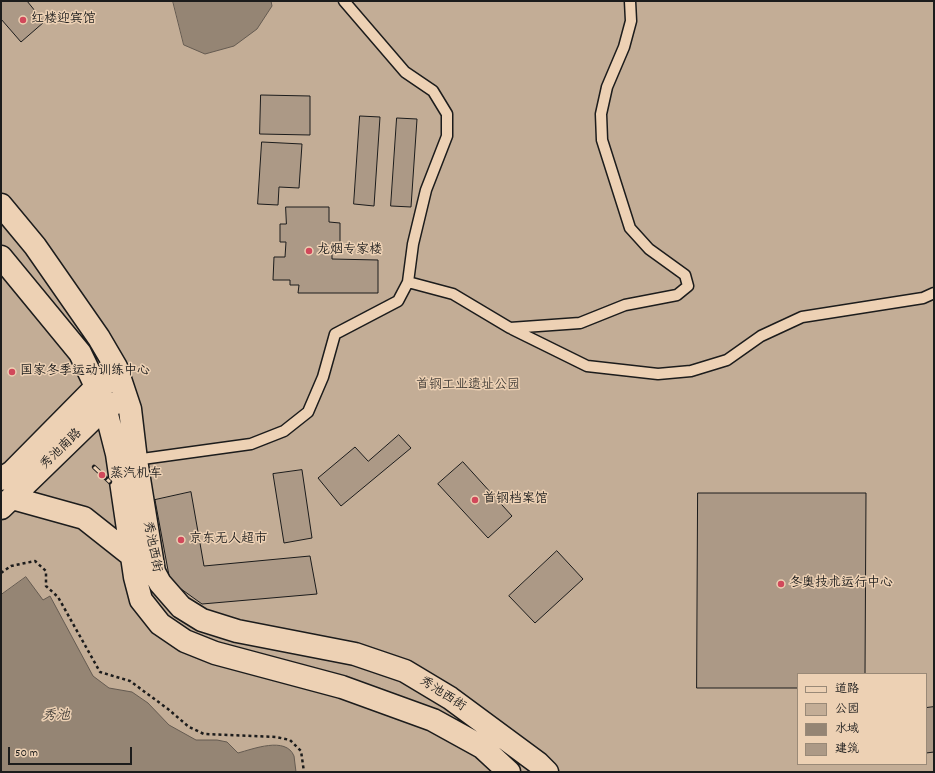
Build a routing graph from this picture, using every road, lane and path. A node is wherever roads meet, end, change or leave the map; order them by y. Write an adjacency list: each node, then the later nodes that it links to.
1 (344, 1): 5 (lane)
2 (630, 1): 7 (lane)
3 (1, 205): 9 (street, 秀池西街)
4 (1, 257): 8 (street, 秀池西街)
5 (408, 282): 7 (lane); 11 (lane)
6 (934, 293): 7 (lane)
7 (510, 328)
8 (96, 387): 9 (street, 秀池南路); 10 (street, 秀池西街); 12 (street, 秀池南路)
9 (123, 388): 10 (street, 秀池南路); 11 (street, 秀池西街)
10 (105, 407): 11 (street, 秀池西街); 13 (street, 秀池南路)
11 (127, 461): 14 (street, 秀池西街); 18 (street, 秀池西街)
12 (1, 479)
13 (7, 503): 14 (street)
14 (132, 556): 17 (street, 秀池西街)
15 (1, 573): 16 (path)
16 (304, 772)
17 (509, 772)
18 (546, 772)

